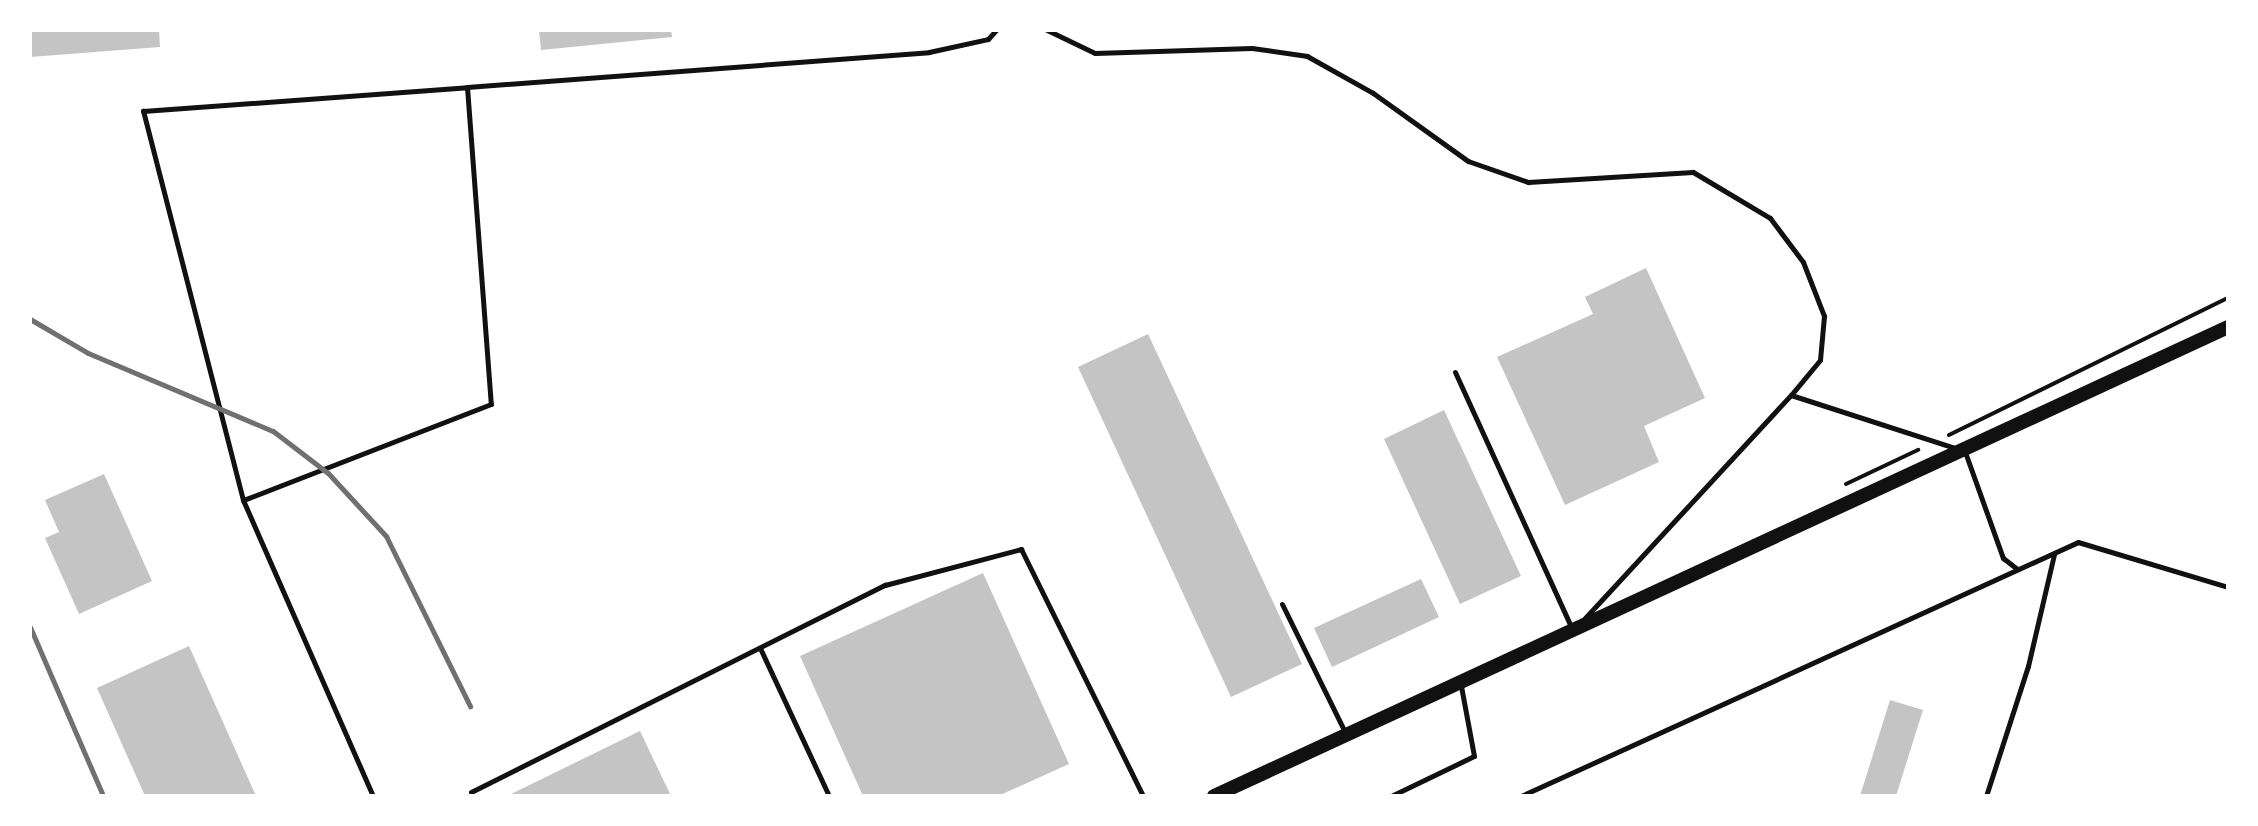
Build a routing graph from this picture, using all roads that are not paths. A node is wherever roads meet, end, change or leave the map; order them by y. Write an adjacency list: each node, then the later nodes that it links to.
1 (996, 30): 3 (lane)
2 (1047, 30): 6 (lane)
3 (468, 87): 8 (lane); 8 (lane)
4 (2228, 327): 7 (main road)
5 (1455, 372): 13 (lane)
6 (1791, 395): 7 (lane); 13 (lane)
7 (1965, 451): 10 (lane); 13 (main road)
8 (243, 500): 18 (lane)
9 (2054, 553): 10 (lane); 11 (lane); 24 (lane)
10 (2018, 569): 23 (lane)
11 (2228, 587)
12 (1282, 604): 16 (lane)
13 (1574, 632): 15 (main road)
14 (760, 648): 17 (lane); 19 (lane); 20 (lane)
15 (1461, 683): 16 (main road); 22 (lane)
16 (1346, 735): 21 (main road)
17 (472, 792)
18 (374, 796)
19 (828, 796)
20 (1143, 796)
21 (1214, 796)
22 (1390, 796)
23 (1521, 796)
24 (1986, 796)

